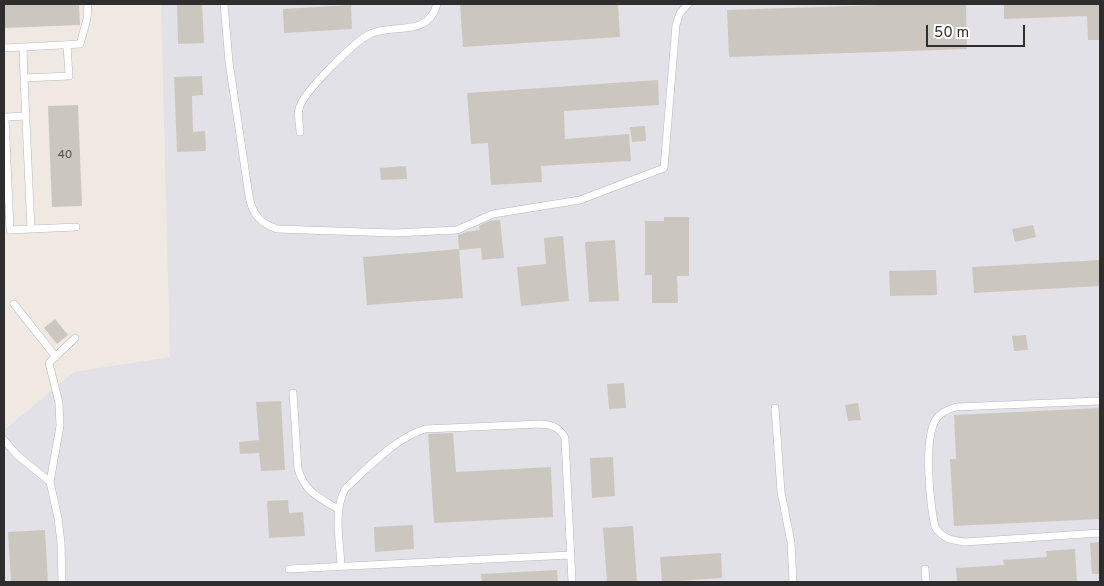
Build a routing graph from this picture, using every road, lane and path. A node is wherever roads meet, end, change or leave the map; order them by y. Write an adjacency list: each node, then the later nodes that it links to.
1 (88, 4): 5 (lane)
2 (224, 4): 4 (lane)
3 (437, 4): 10 (lane)
4 (688, 4)
5 (68, 45): 6 (lane); 8 (lane)
6 (23, 47): 7 (lane); 8 (lane)
7 (4, 48)
8 (24, 78): 9 (lane)
9 (26, 116): 12 (lane); 12 (lane)
10 (300, 132)
11 (76, 227): 12 (lane)
12 (31, 229)
13 (14, 304): 15 (lane)
14 (75, 338): 15 (lane)
15 (56, 356): 20 (lane)
16 (293, 393): 21 (lane)
17 (1100, 401): 22 (lane)
18 (775, 408): 29 (lane)
19 (4, 440): 20 (lane)
20 (50, 482): 27 (lane)
21 (338, 509): 23 (lane); 24 (lane)
22 (1100, 533)
23 (570, 555): 24 (lane); 28 (lane)
24 (341, 566): 25 (lane)
25 (289, 568)
26 (925, 568): 30 (lane)
27 (62, 582)
28 (572, 582)
29 (793, 582)
30 (926, 582)

